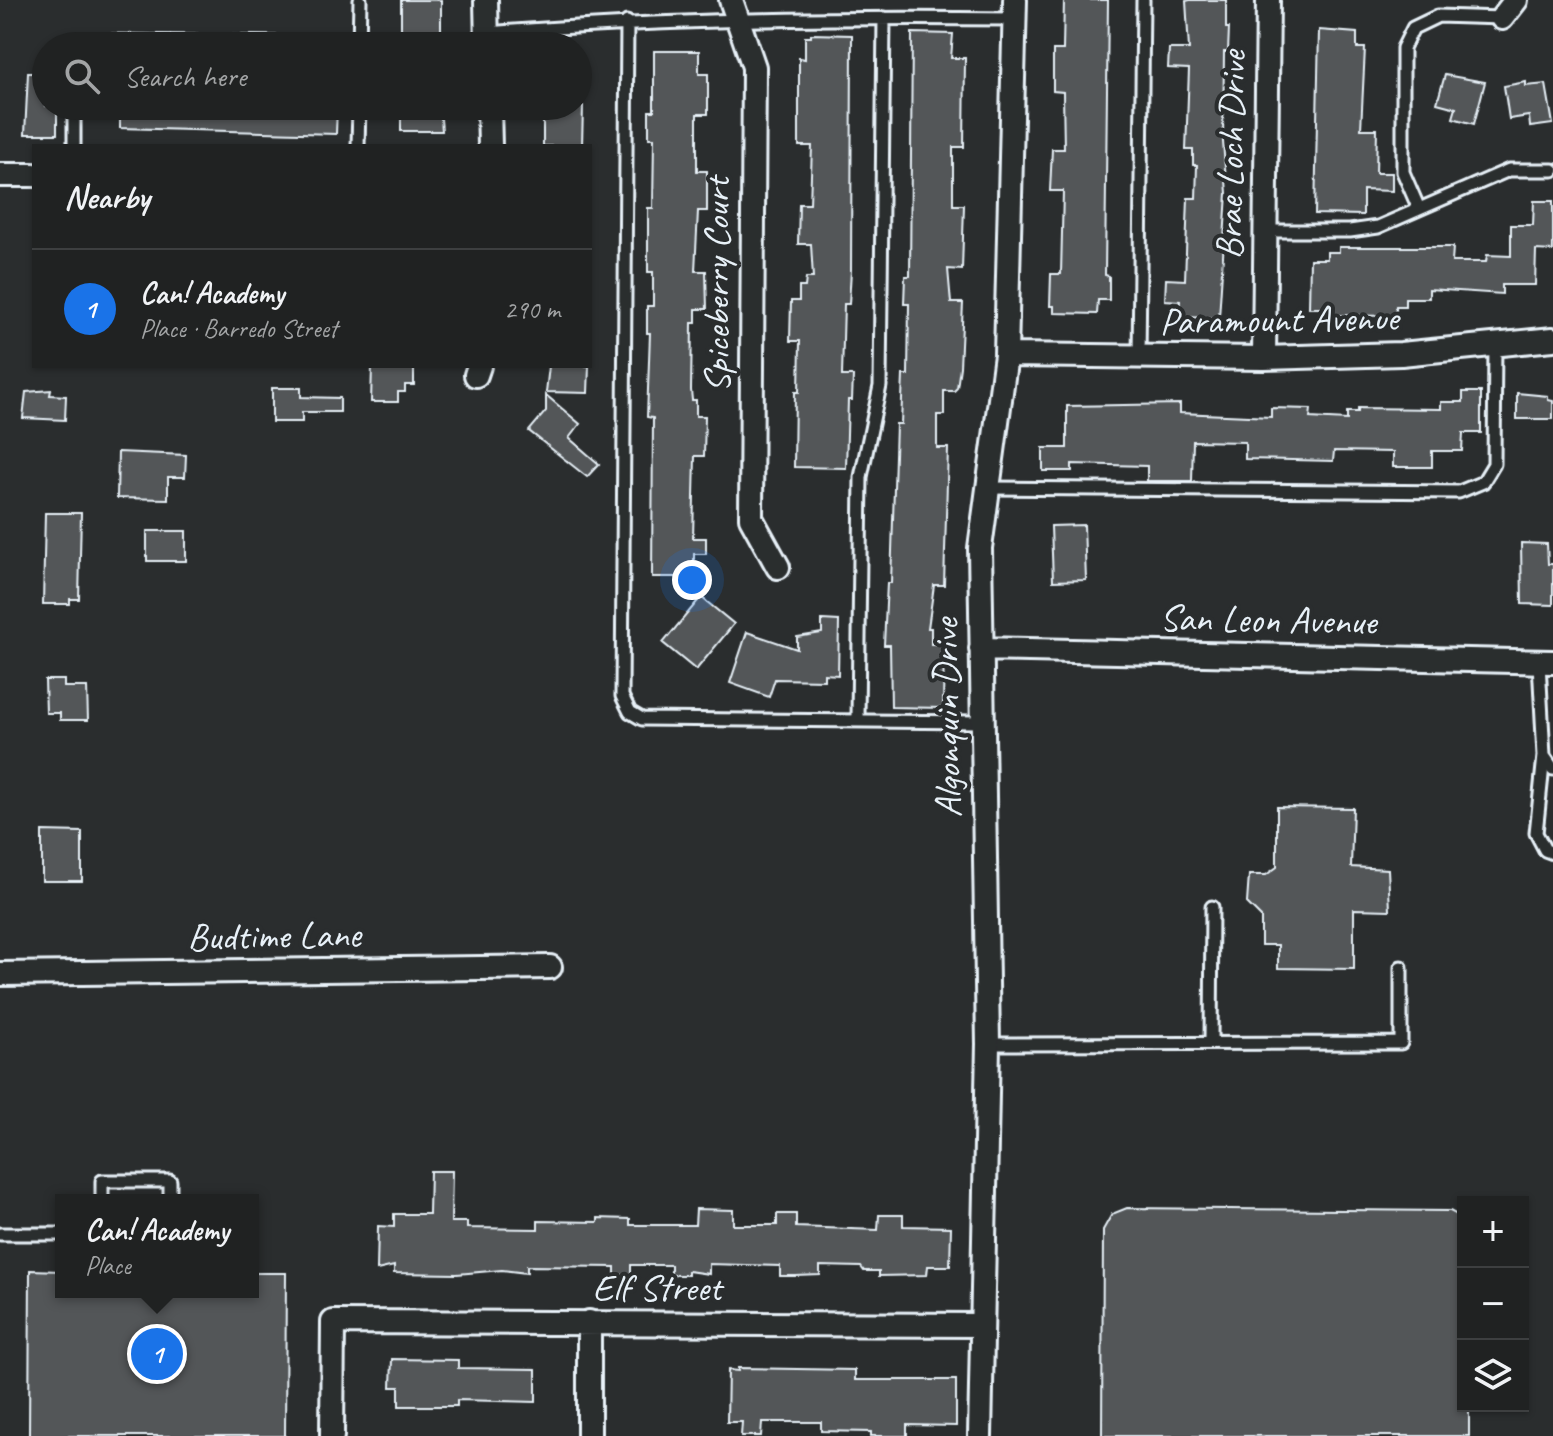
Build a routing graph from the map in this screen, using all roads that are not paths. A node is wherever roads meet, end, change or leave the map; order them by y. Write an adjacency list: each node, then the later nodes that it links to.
1 (360, 0): 11 (lane)
2 (486, 0): 12 (street)
3 (1143, 0): 29 (lane)
4 (1268, 0): 24 (street, Brae Loch Drive)
5 (1516, 0): 9 (street)
6 (734, 9): 8 (lane); 10 (lane); 31 (street, Spiceberry Court)
7 (1014, 10): 8 (lane); 27 (street, Algonquin Drive)
8 (884, 18): 36 (lane)
9 (1502, 18): 23 (lane)
10 (627, 22): 13 (lane); 36 (lane)
11 (360, 32)
12 (487, 32)
13 (549, 32)
14 (74, 120): 17 (lane)
15 (359, 120): 18 (lane)
16 (489, 120): 19 (street)
17 (74, 144)
18 (358, 144)
19 (490, 144)
20 (1553, 170): 23 (lane)
21 (0, 175): 22 (street)
22 (32, 175)
23 (1419, 209): 24 (lane)
24 (1265, 231): 28 (street, Brae Loch Drive)
25 (1553, 339): 26 (street, Paramount Avenue)
26 (1495, 342): 28 (street, Paramount Avenue); 30 (lane)
27 (1006, 355): 29 (street, Paramount Avenue); 30 (street, Algonquin Drive)
28 (1264, 358): 29 (street, Paramount Avenue)
29 (1139, 359)
30 (988, 488): 32 (street, Algonquin Drive)
31 (778, 567)
32 (981, 649): 33 (street, San Leon Avenue); 37 (street, Algonquin Drive)
33 (1546, 662): 34 (lane)
34 (1540, 713): 35 (lane); 38 (lane)
35 (1553, 713)
36 (858, 718): 37 (lane)
37 (981, 722): 46 (street, Algonquin Drive)
38 (1544, 756): 39 (lane); 40 (lane)
39 (1553, 769)
40 (1553, 853)
41 (1212, 907): 45 (lane)
42 (550, 967): 44 (street, Budtime Lane)
43 (1401, 967): 45 (lane)
44 (0, 974)
45 (1211, 1043): 46 (lane)
46 (988, 1044): 52 (street, Algonquin Drive)
47 (102, 1194): 48 (lane)
48 (170, 1194)
49 (0, 1234): 50 (lane)
50 (55, 1234)
51 (589, 1322): 52 (street, Elf Street); 53 (street, Elf Street); 54 (street)
52 (981, 1325): 55 (street, Algonquin Drive)
53 (332, 1436)
54 (589, 1436)
55 (980, 1436)

